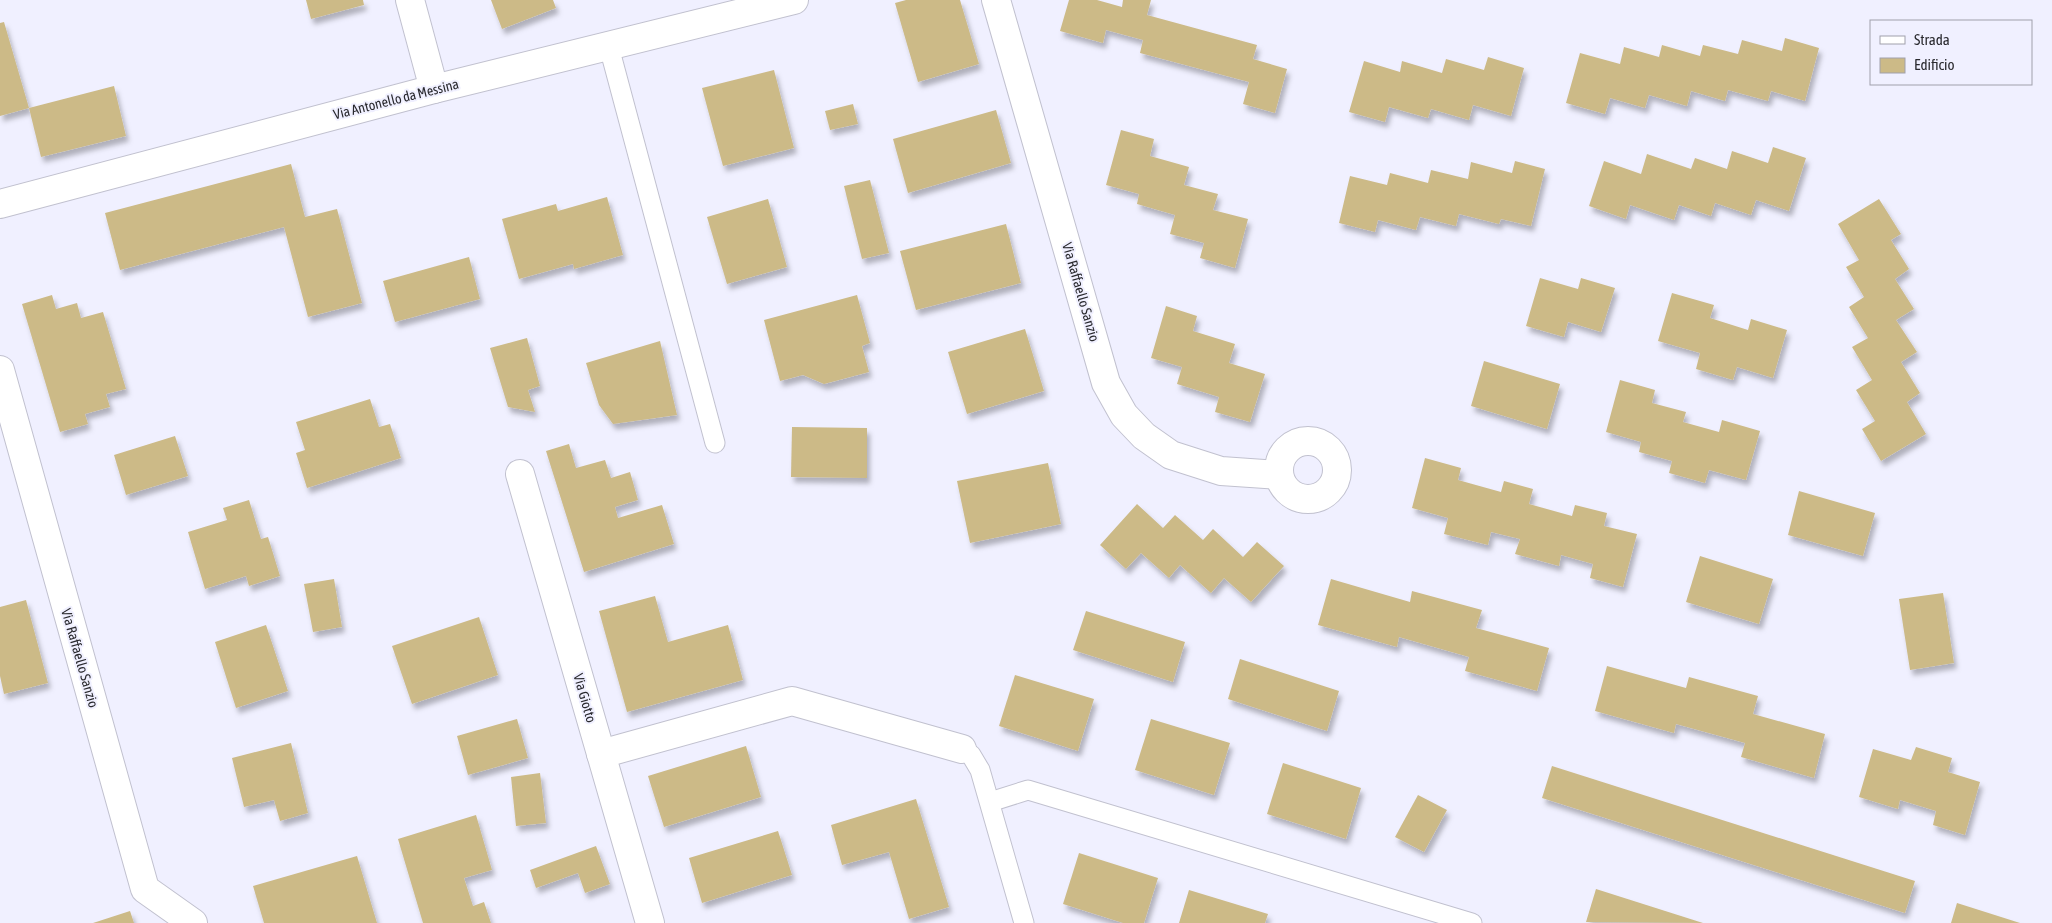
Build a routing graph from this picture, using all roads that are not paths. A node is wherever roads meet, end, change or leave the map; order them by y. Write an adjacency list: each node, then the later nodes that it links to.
1 (410, 0): 5 (street)
2 (794, 0): 4 (street, Via Antonello da Messina)
3 (996, 0): 10 (street, Via Raffaello Sanzio)
4 (609, 47): 5 (street, Via Antonello da Messina); 8 (lane)
5 (434, 89): 6 (street, Via Antonello da Messina)
6 (0, 204)
7 (0, 370): 14 (street, Via Raffaello Sanzio)
8 (715, 443)
9 (520, 474): 12 (street, Via Giotto)
10 (1279, 475)
11 (962, 749): 12 (street); 13 (lane)
12 (601, 754): 15 (street, Via Giotto)
13 (990, 802): 16 (lane); 17 (lane)
14 (193, 923)
15 (650, 923)
16 (1024, 923)
17 (1472, 923)

